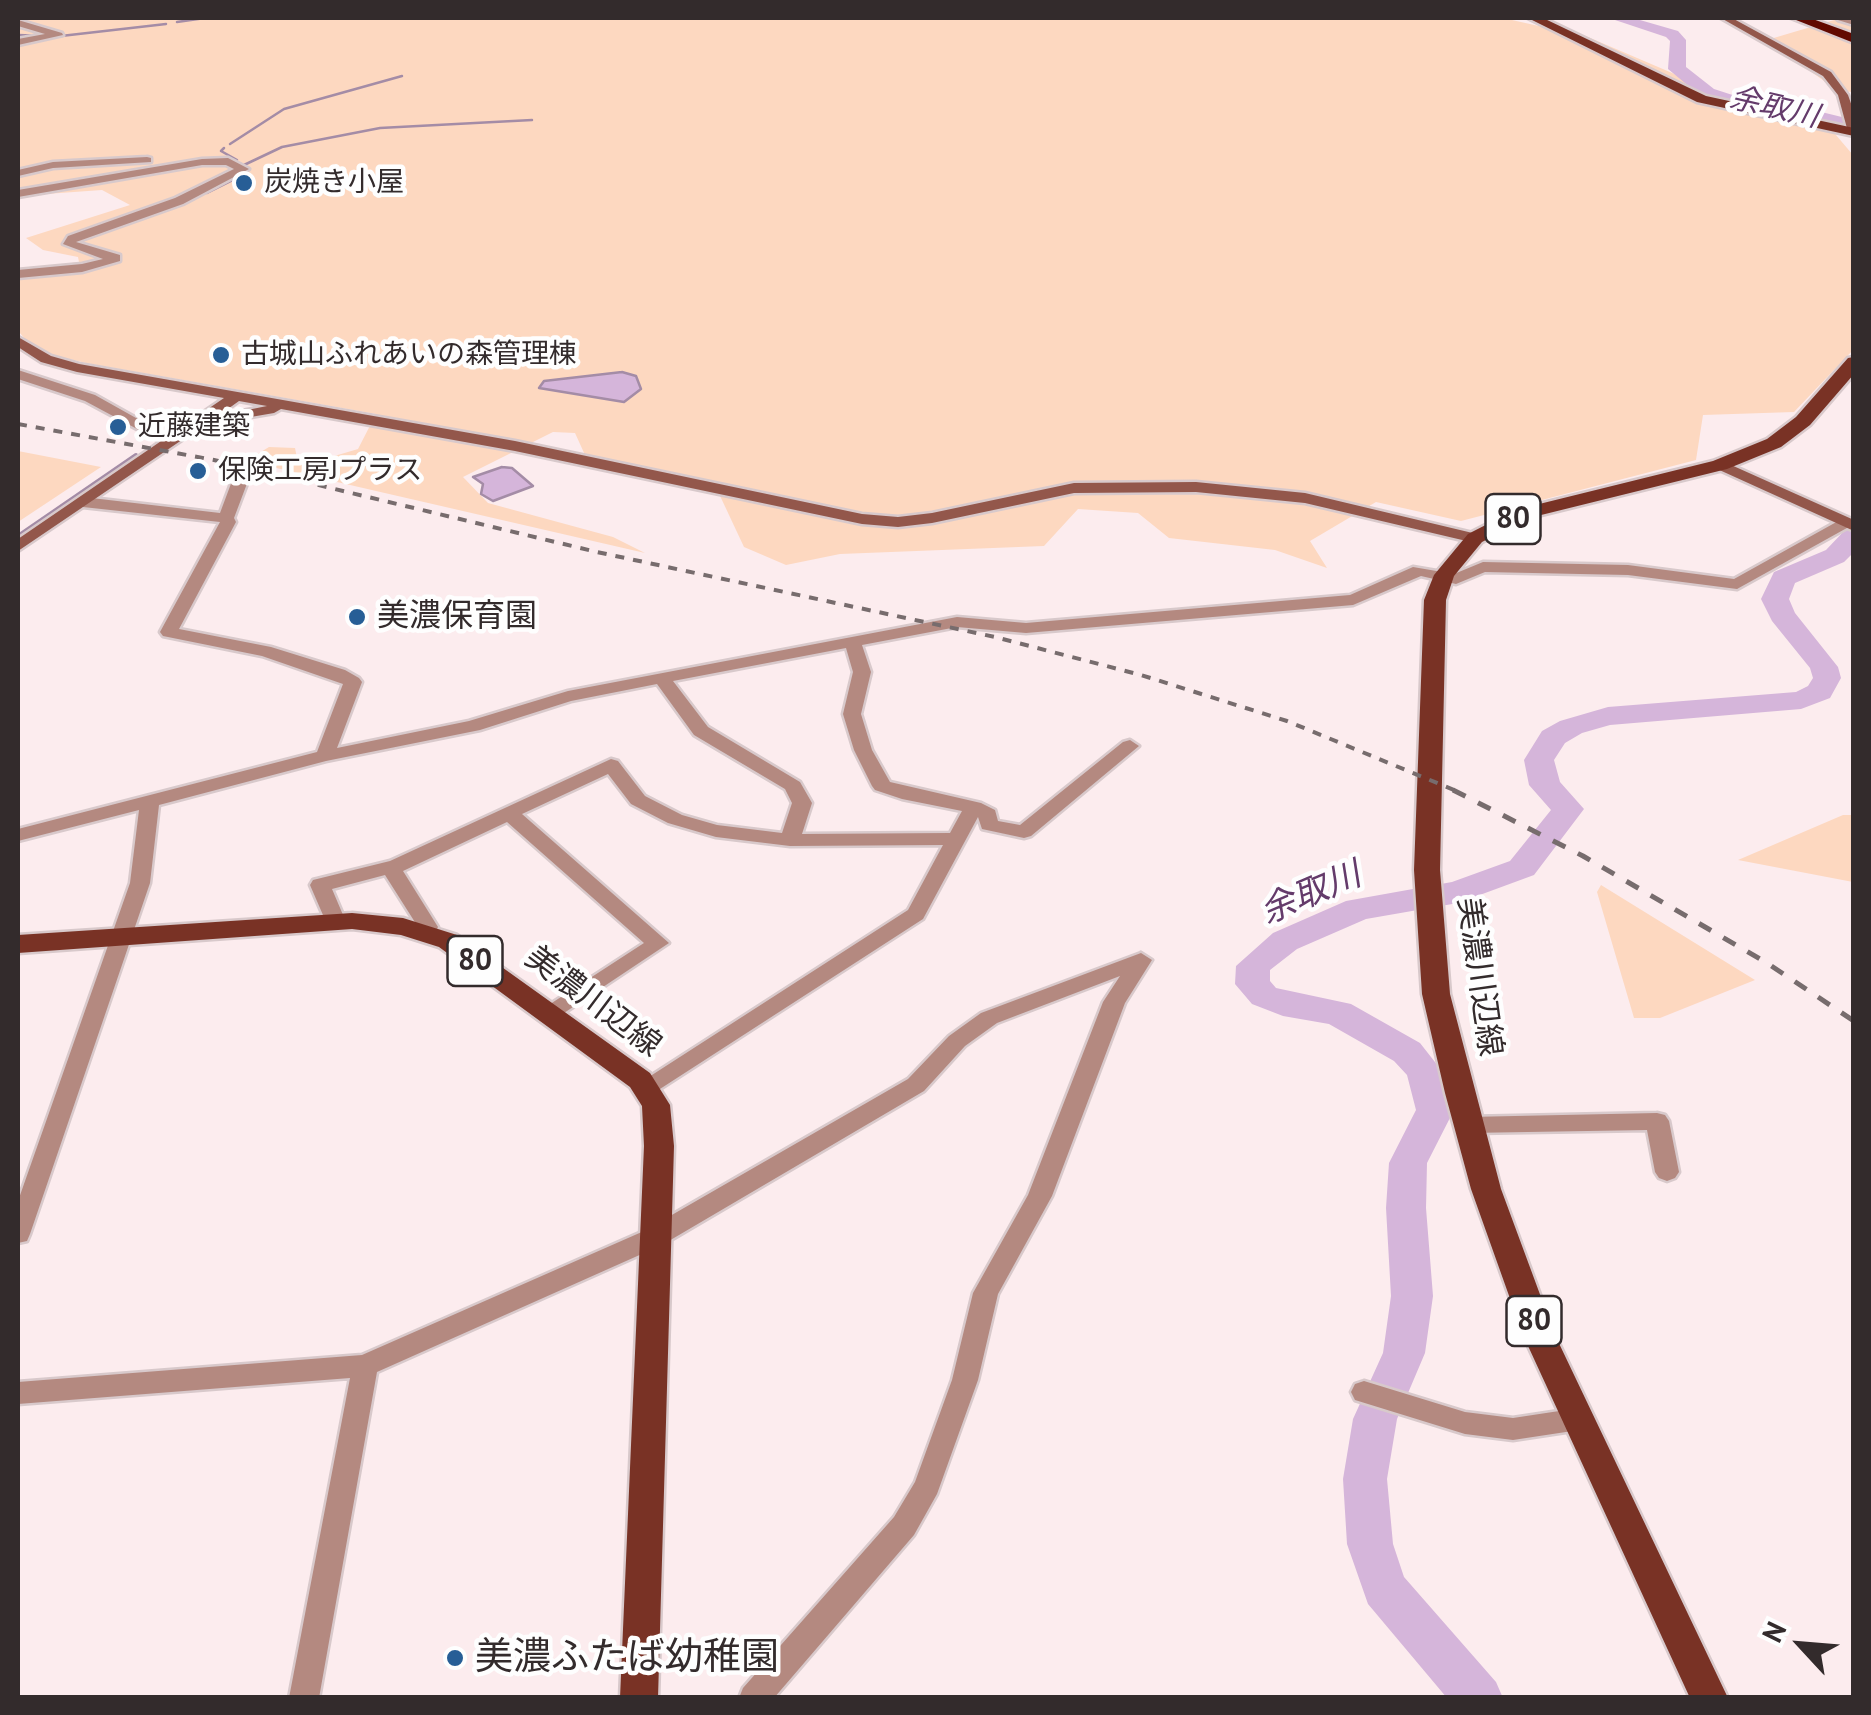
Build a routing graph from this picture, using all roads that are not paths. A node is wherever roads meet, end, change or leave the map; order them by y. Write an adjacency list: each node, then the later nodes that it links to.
1 (1534, 18): 10 (main road)
2 (1726, 18): 10 (street)
3 (1798, 18): 8 (highway)
4 (1816, 18): 8 (highway)
5 (1841, 18): 6 (street)
6 (1854, 22)
7 (18, 23): 9 (street)
8 (1854, 35)
9 (18, 42)
10 (1852, 128)
11 (217, 161): 12 (street); 13 (street); 14 (street)
12 (18, 173)
13 (18, 192)
14 (18, 274)
15 (18, 341): 18 (street)
16 (1854, 362): 22 (main road, 美濃川辺線 / 80)
17 (18, 374): 21 (street)
18 (237, 396): 19 (street); 20 (street)
19 (310, 409): 20 (street); 27 (street)
20 (186, 430): 21 (street)
21 (170, 441): 24 (street)
22 (1720, 465): 26 (street); 27 (main road, 美濃川辺線 / 80)
23 (243, 473): 25 (street)
24 (83, 502): 25 (street); 28 (street)
25 (226, 518): 33 (street)
26 (1851, 524): 29 (street)
27 (1475, 538): 29 (main road, 美濃川辺線 / 80)
28 (18, 546)
29 (1444, 575): 30 (street); 47 (main road, 美濃川辺線 / 80)
30 (852, 641): 31 (street); 35 (street)
31 (661, 677): 33 (street); 39 (street)
32 (1130, 746): 35 (street)
33 (325, 756): 34 (street)
34 (150, 803): 37 (street); 43 (street)
35 (974, 807): 38 (street)
36 (511, 815): 39 (street); 40 (street); 45 (street)
37 (18, 834)
38 (958, 839): 39 (street); 46 (street)
39 (790, 840)
40 (391, 868): 41 (street); 42 (street)
41 (336, 922): 42 (main road, 美濃川辺線 / 80); 43 (main road, 美濃川辺線 / 80)
42 (425, 934): 45 (main road, 美濃川辺線 / 80)
43 (118, 938): 44 (main road, 美濃川辺線 / 80); 49 (street)
44 (18, 944)
45 (549, 1016): 46 (main road, 美濃川辺線 / 80)
46 (646, 1090): 50 (main road, 美濃川辺線)
47 (1468, 1125): 48 (street); 54 (main road, 美濃川辺線 / 80)
48 (1667, 1172)
49 (18, 1233)
50 (653, 1238): 51 (street); 55 (main road, 美濃川辺線); 57 (street)
51 (364, 1366): 53 (street); 56 (street)
52 (1364, 1392): 54 (street)
53 (18, 1393)
54 (1579, 1419): 58 (main road, 美濃川辺線 / 80)
55 (645, 1695)
56 (304, 1698)
57 (754, 1698)
58 (1709, 1698)

